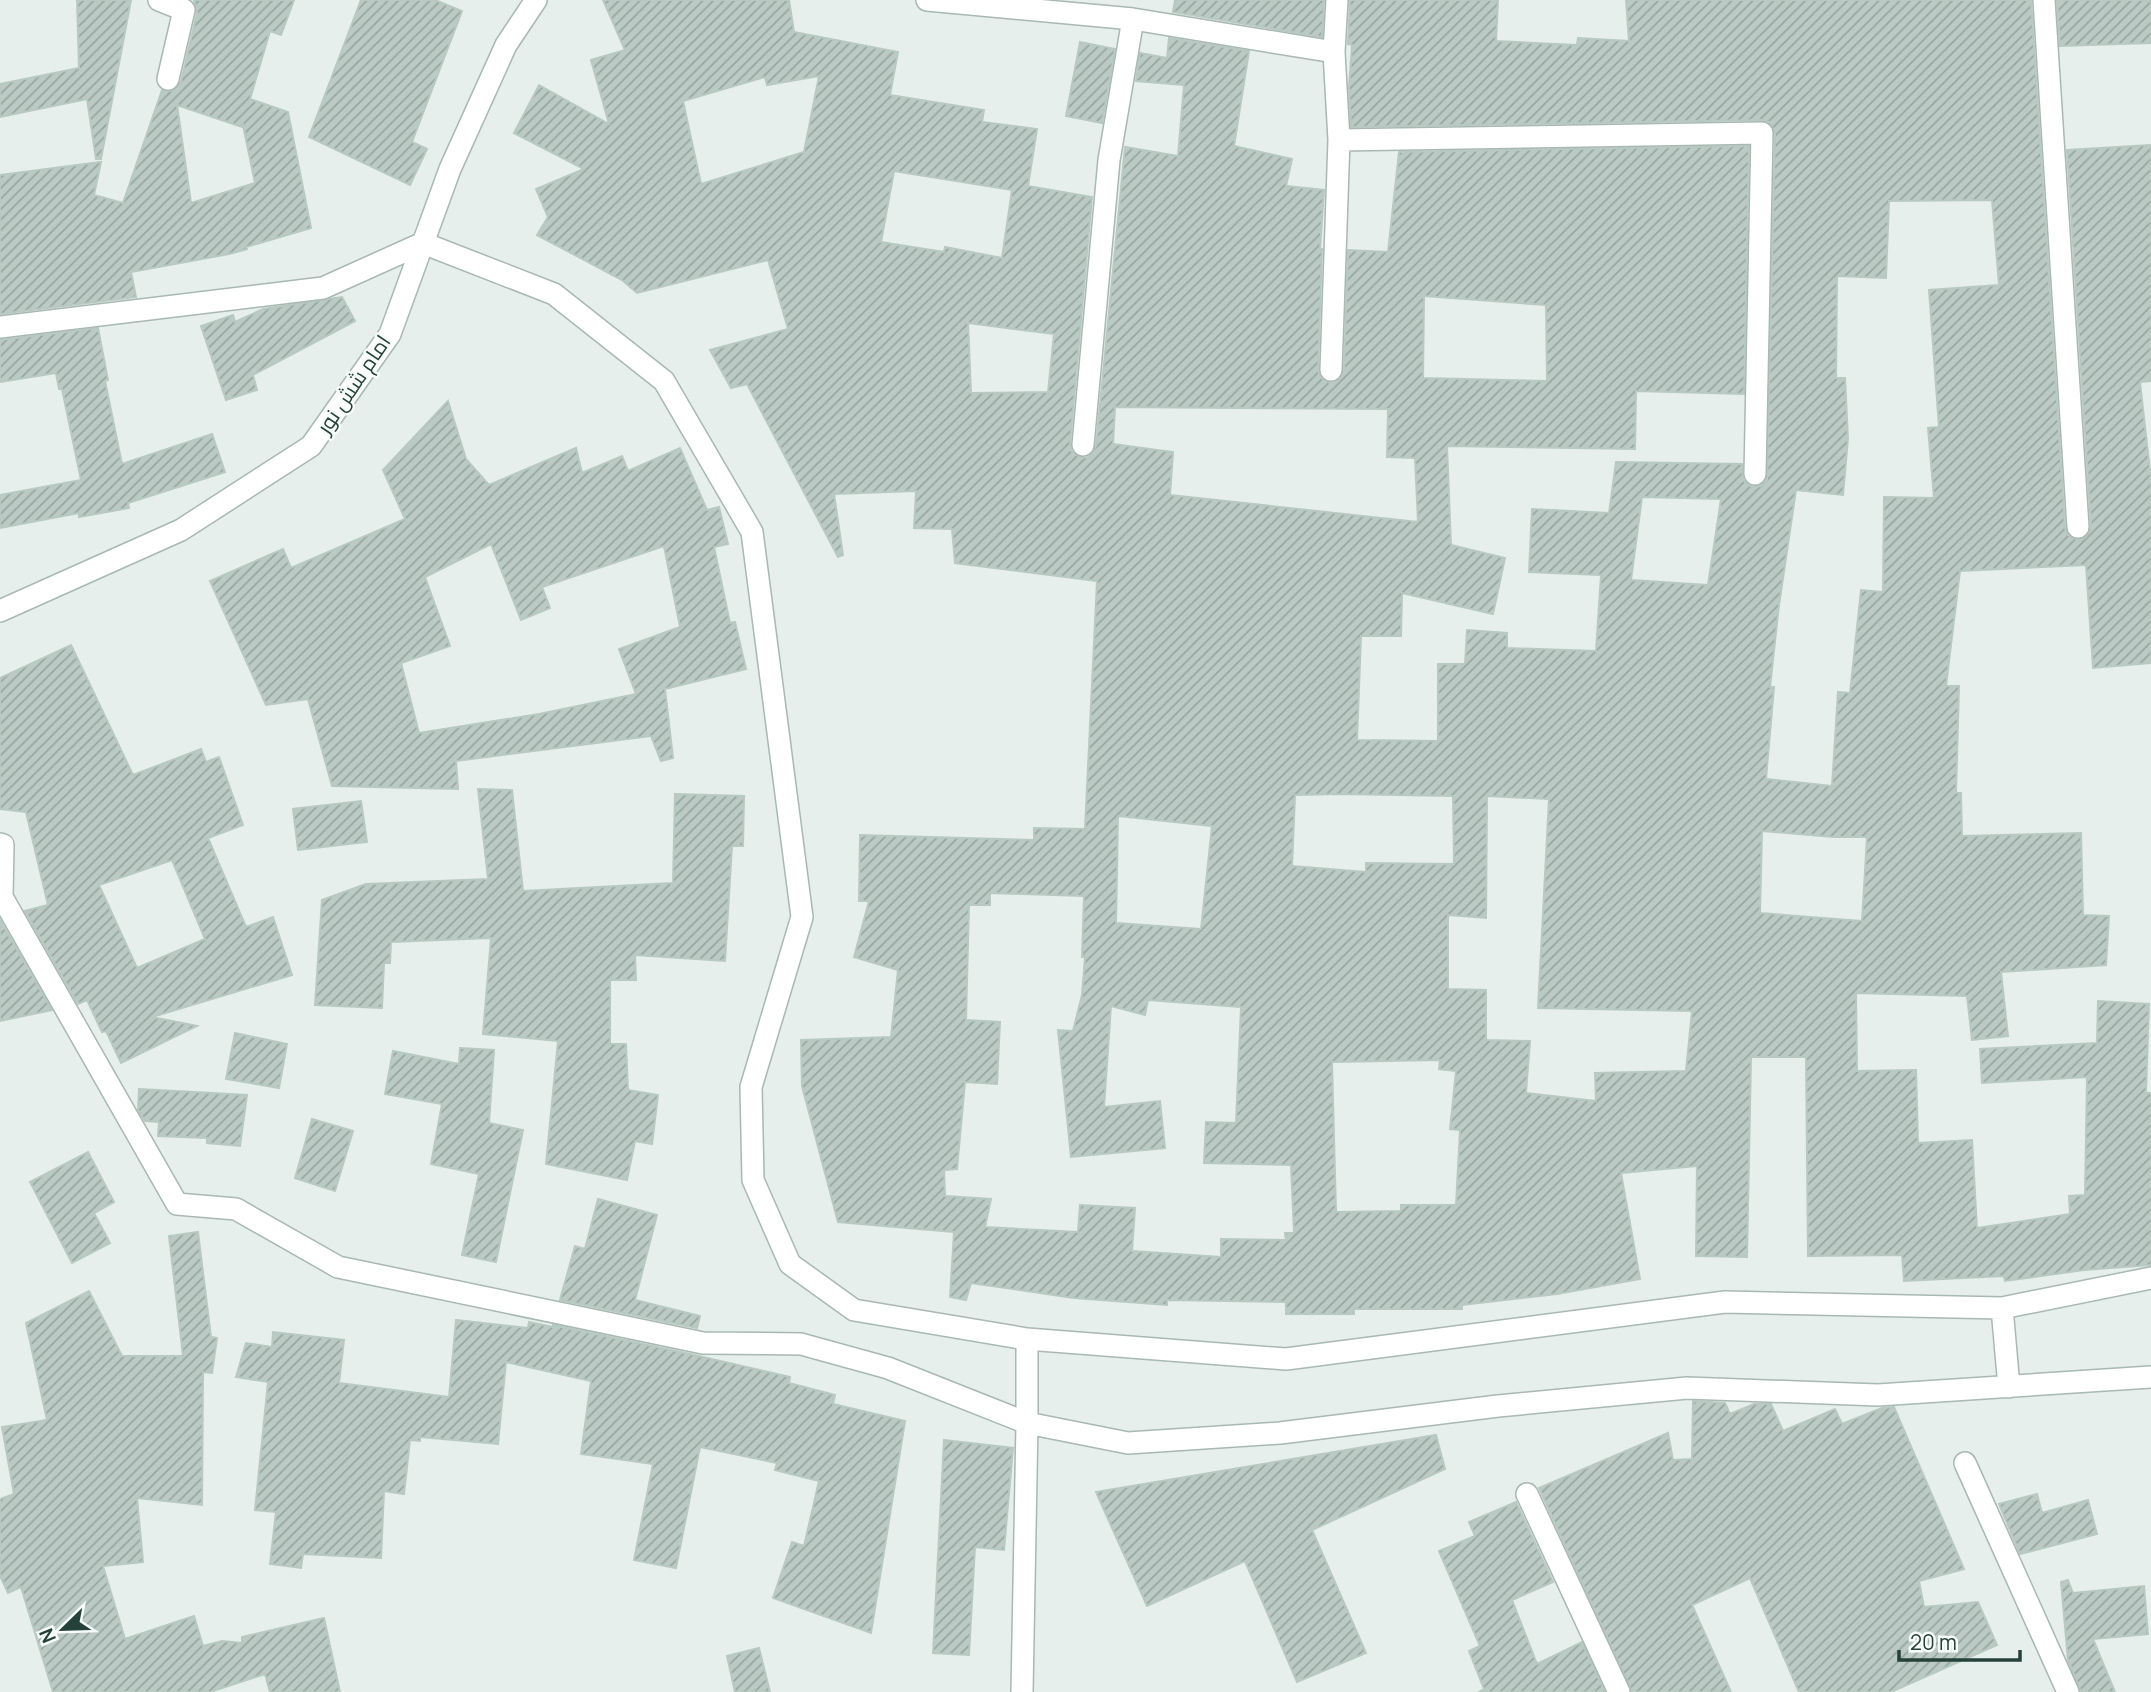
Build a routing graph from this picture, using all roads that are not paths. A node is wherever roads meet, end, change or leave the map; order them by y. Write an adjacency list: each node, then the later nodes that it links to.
1 (159, 0): 8 (street)
2 (536, 0): 10 (street, امام شش نور)
3 (927, 0): 6 (street)
4 (1337, 0): 7 (street)
5 (2044, 0): 15 (street)
6 (1133, 19): 7 (street); 13 (street)
7 (1334, 52): 9 (street)
8 (168, 79)
9 (1339, 140): 12 (street); 14 (street)
10 (423, 243): 11 (street); 16 (street, امام شش نور); 20 (street)
11 (0, 327)
12 (1331, 370)
13 (1083, 445)
14 (1755, 474)
15 (2078, 527)
16 (0, 611)
17 (0, 844): 23 (street)
18 (2151, 1278): 19 (street)
19 (2002, 1308): 20 (street); 22 (street)
20 (1027, 1339): 23 (street)
21 (2151, 1377): 22 (street)
22 (2010, 1387): 23 (street)
23 (1027, 1423): 26 (street)
24 (1965, 1463): 28 (street)
25 (1527, 1494): 27 (street)
26 (1022, 1692)
27 (1619, 1692)
28 (2068, 1692)

